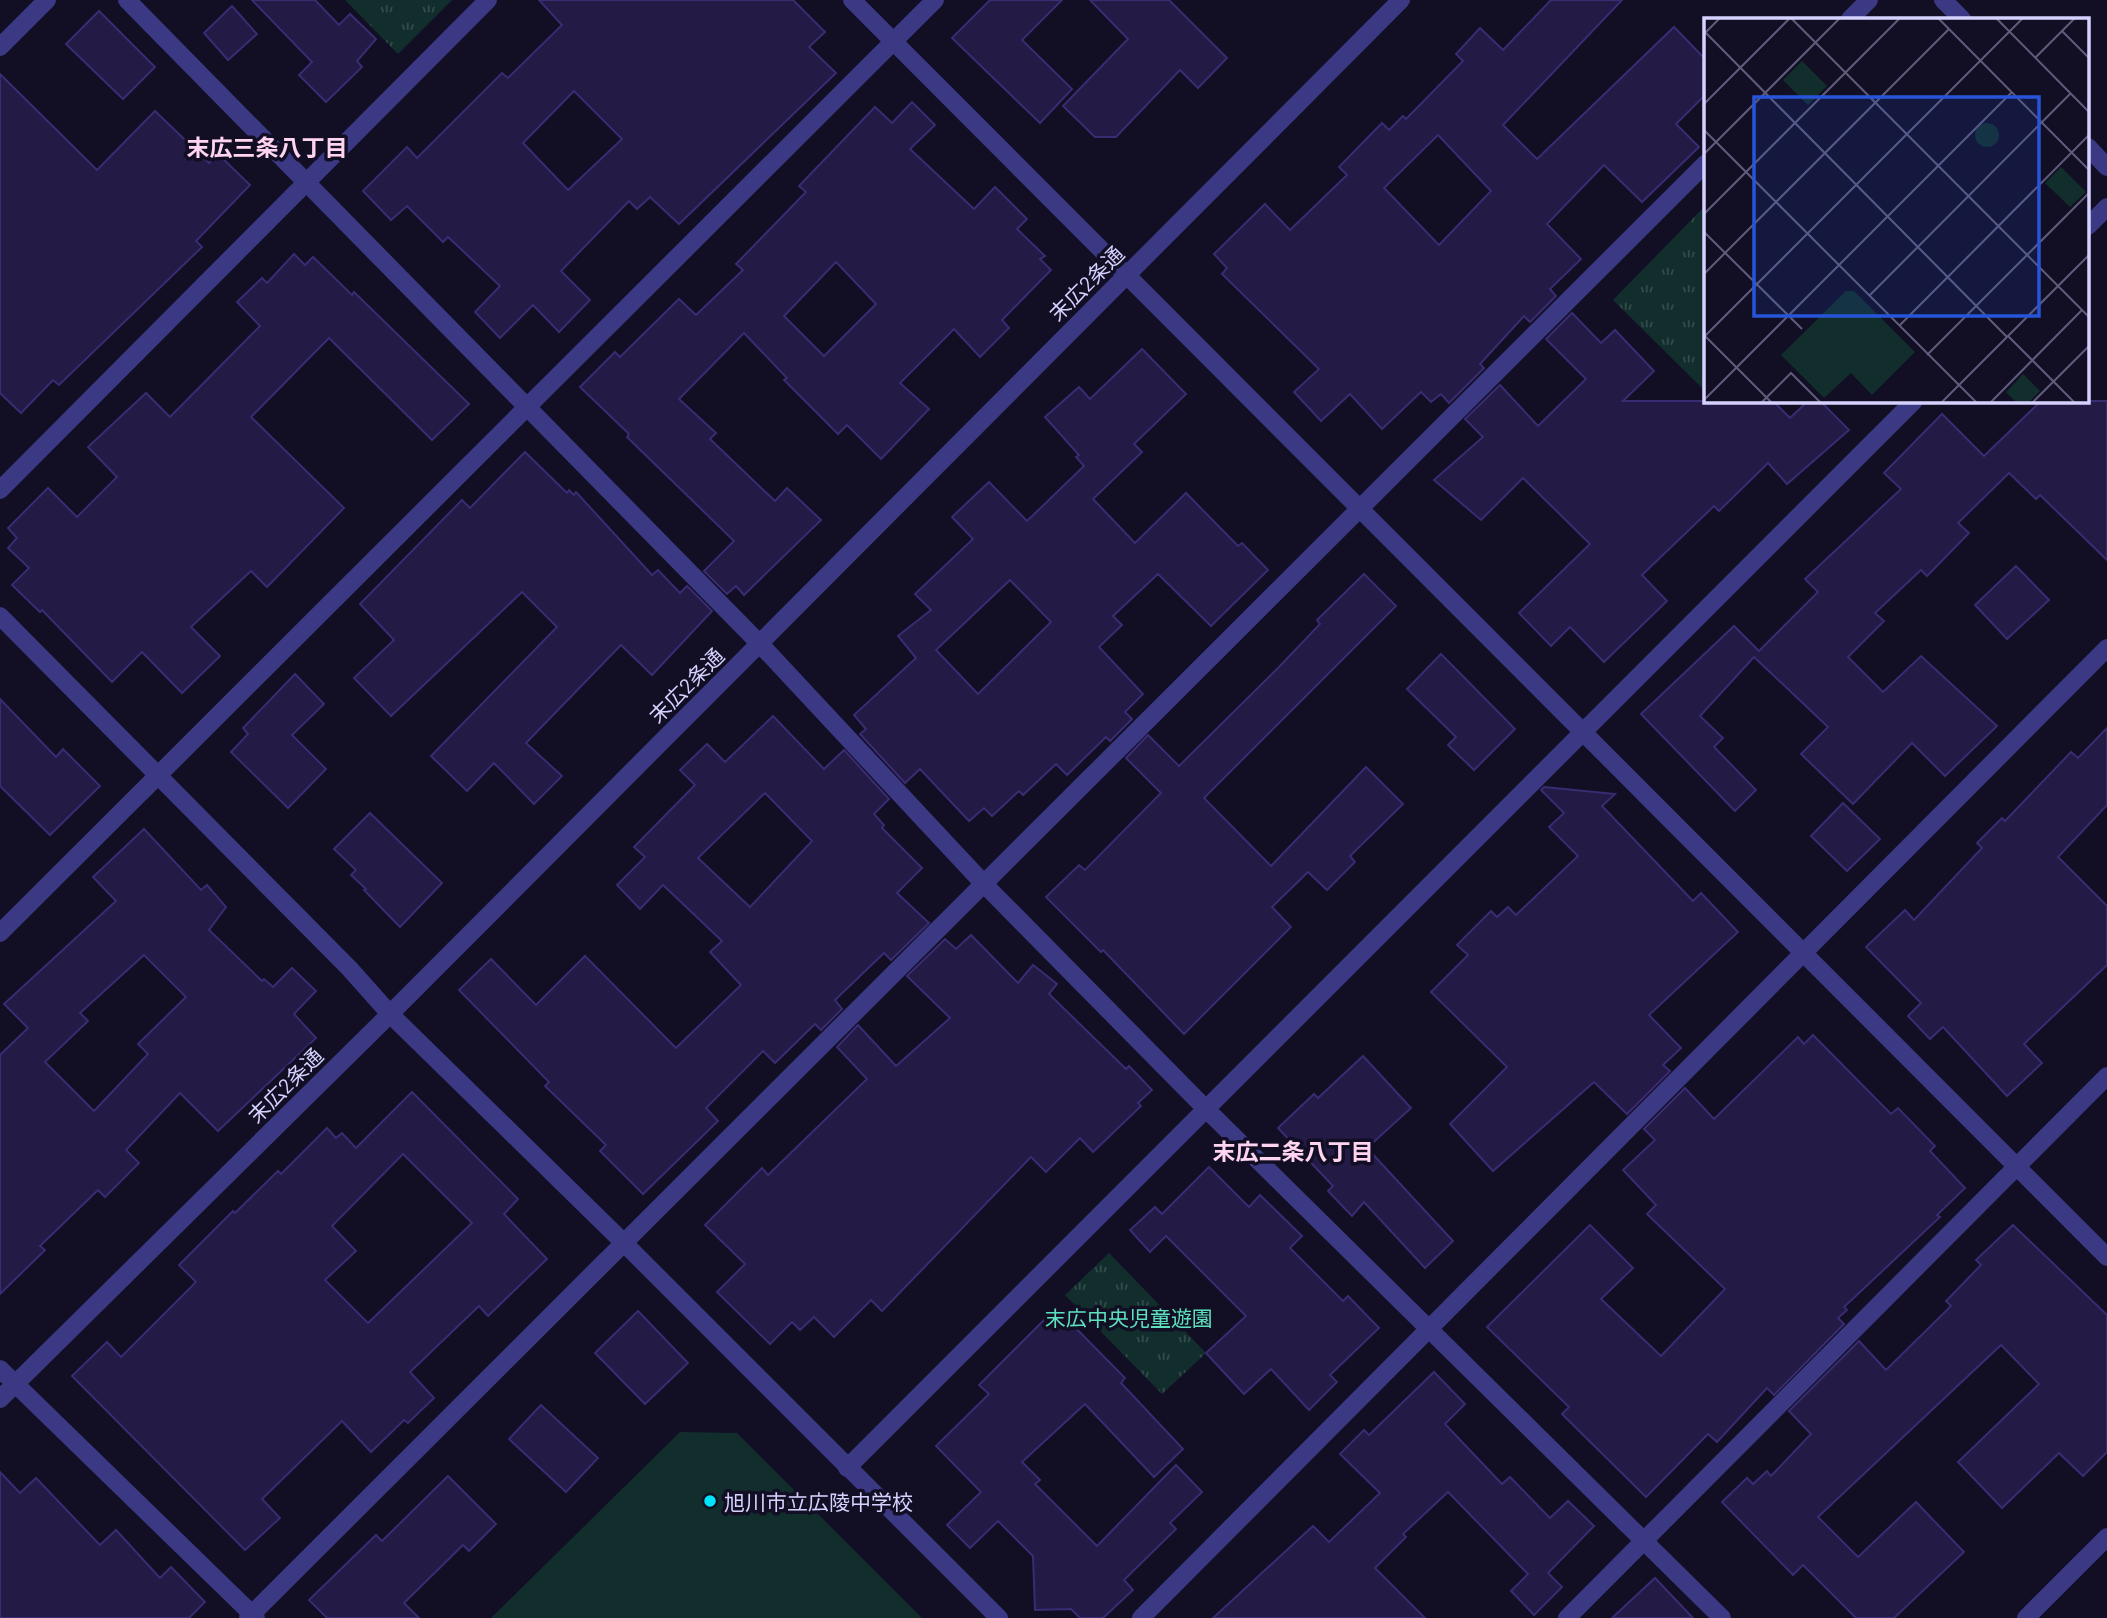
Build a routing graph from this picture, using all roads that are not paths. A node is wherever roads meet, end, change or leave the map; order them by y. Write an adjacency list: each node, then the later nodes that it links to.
1 (47, 0): 12 (street)
2 (127, 0): 16 (street)
3 (488, 0): 16 (street)
4 (852, 0): 11 (street)
5 (935, 0): 11 (street)
6 (1401, 0): 19 (street, 末広2条通)
7 (1869, 0): 9 (street)
8 (1943, 0): 10 (street)
9 (1851, 18)
10 (1961, 18)
11 (893, 42): 19 (street); 21 (street)
12 (0, 47)
13 (2090, 149): 15 (street)
14 (1704, 165): 23 (street)
15 (2107, 167)
16 (306, 180): 21 (street); 22 (street)
17 (2107, 207): 18 (street)
18 (2090, 224)
19 (1128, 274): 23 (street); 25 (street, 末広2条通)
20 (1913, 402): 27 (street)
21 (528, 404): 25 (street); 28 (street)
22 (0, 490)
23 (1359, 509): 27 (street); 29 (street)
24 (0, 616): 28 (street)
25 (760, 644): 29 (street); 32 (street, 末広2条通)
26 (2107, 648): 31 (street)
27 (1584, 732): 31 (street); 34 (street)
28 (157, 776): 30 (street); 32 (street)
29 (984, 884): 34 (street); 36 (street)
30 (0, 933)
31 (1803, 953): 35 (street); 38 (street)
32 (390, 1014): 36 (street); 40 (street, 末広2条通)
33 (2107, 1076): 35 (street)
34 (1205, 1108): 38 (street); 42 (street)
35 (2016, 1166): 37 (street); 44 (street)
36 (622, 1241): 42 (street); 45 (street)
37 (2107, 1257)
38 (1430, 1330): 44 (street); 47 (street)
39 (0, 1370): 40 (street)
40 (15, 1384): 41 (street, 末広2条通); 45 (street)
41 (0, 1399)
42 (847, 1468): 46 (street)
43 (2107, 1537): 50 (street)
44 (1646, 1540): 48 (street); 49 (street)
45 (252, 1617)
46 (999, 1618)
47 (1141, 1618)
48 (1567, 1618)
49 (1722, 1618)
50 (2026, 1618)

